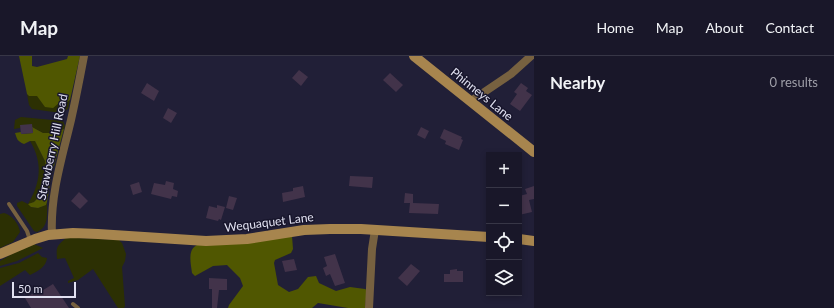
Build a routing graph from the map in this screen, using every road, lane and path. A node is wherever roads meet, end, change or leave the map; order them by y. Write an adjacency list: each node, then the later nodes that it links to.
1 (84, 56): 8 (street, Strawberry Hill Road)
2 (414, 56): 4 (main road, Phinneys Lane)
3 (531, 56): 4 (street)
4 (471, 101): 5 (main road, Phinneys Lane)
5 (534, 152)
6 (8, 204): 11 (lane)
7 (375, 230): 8 (main road, Wequaquet Lane); 9 (main road, Wequaquet Lane); 16 (street)
8 (52, 235): 11 (main road)
9 (486, 237)
10 (522, 239): 12 (main road)
11 (30, 240): 13 (main road)
12 (534, 241)
13 (0, 254)
14 (73, 304): 15 (lane)
15 (78, 308)
16 (369, 308)

